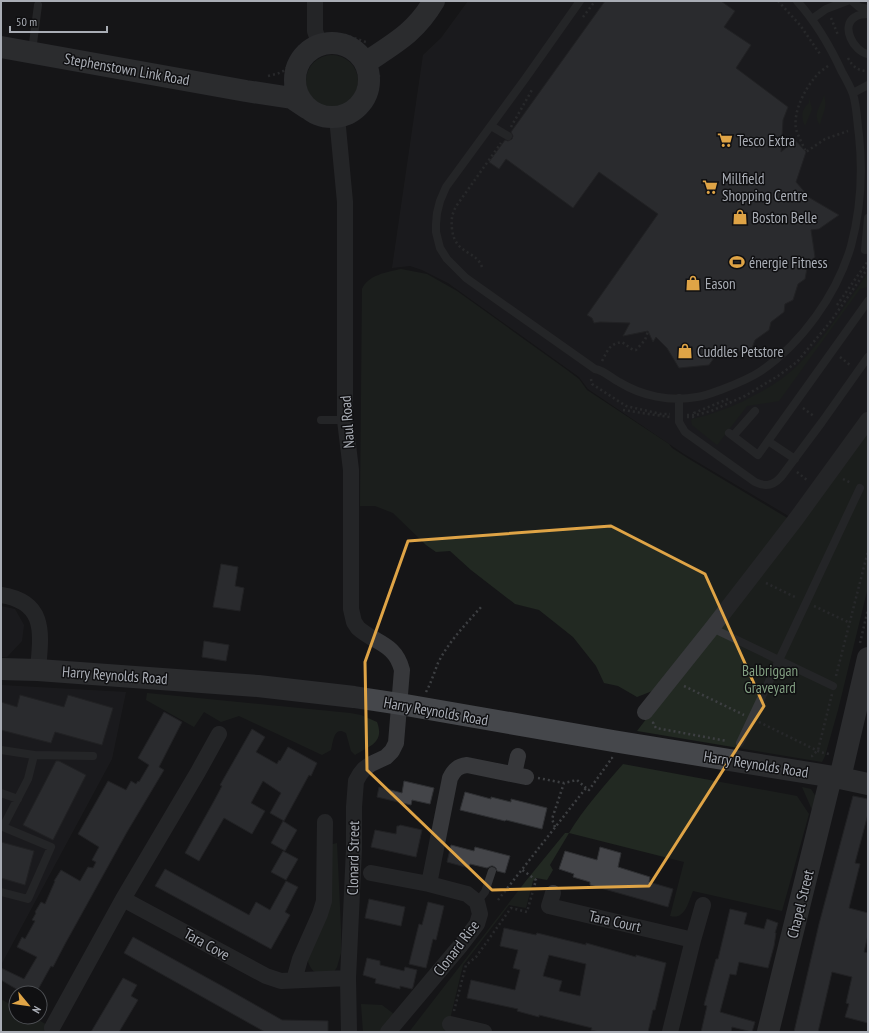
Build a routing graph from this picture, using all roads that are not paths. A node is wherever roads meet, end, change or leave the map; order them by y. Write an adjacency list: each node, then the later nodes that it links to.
1 (314, 1): 11 (street)
2 (434, 1): 15 (street)
3 (580, 1): 22 (lane)
4 (797, 1): 10 (lane)
5 (847, 1): 10 (lane)
6 (852, 1): 8 (lane)
7 (38, 5): 13 (lane)
8 (868, 9)
9 (868, 14): 14 (lane)
10 (812, 20): 19 (lane)
11 (318, 41): 15 (street); 16 (street)
12 (1, 47): 13 (street, Stephenstown Link Road)
13 (32, 52): 17 (street, Stephenstown Link Road)
14 (868, 54)
15 (372, 66): 21 (street)
16 (297, 70): 17 (street, Stephenstown Link Road); 20 (street)
17 (259, 84): 20 (street, Stephenstown Link Road)
18 (868, 85): 19 (lane)
19 (853, 93): 24 (lane)
20 (308, 108): 21 (street)
21 (343, 121): 33 (street, Naul Road)
22 (491, 126): 23 (lane); 30 (lane)
23 (508, 136)
24 (861, 163): 25 (lane); 30 (lane)
25 (868, 176)
26 (868, 218): 27 (lane)
27 (865, 250)
28 (868, 301): 35 (lane)
29 (868, 357): 36 (lane)
30 (679, 398): 36 (lane)
31 (755, 411): 35 (lane)
32 (321, 420): 33 (lane)
33 (345, 420): 45 (street, Naul Road)
34 (868, 420): 39 (street)
35 (768, 441): 36 (lane)
36 (795, 459)
37 (860, 488): 41 (lane)
38 (1, 594): 43 (street)
39 (712, 628): 41 (lane); 46 (street)
40 (868, 658): 53 (street, Chapel Street)
41 (778, 660): 44 (lane); 48 (lane)
42 (1, 669): 43 (street, Harry Reynolds Road)
43 (38, 670): 45 (street, Harry Reynolds Road)
44 (833, 686)
45 (409, 705): 53 (street, Harry Reynolds Road); 68 (street, Clonard Street)
46 (645, 712)
47 (219, 734): 64 (street)
48 (740, 743)
49 (1, 750): 50 (lane)
50 (34, 755): 51 (lane); 56 (lane)
51 (93, 756)
52 (518, 756): 61 (street)
53 (836, 777): 54 (street, Harry Reynolds Road); 76 (street, Chapel Street)
54 (868, 784)
55 (1, 793): 56 (lane)
56 (18, 799): 58 (lane)
57 (324, 822): 69 (street)
58 (2, 827): 62 (lane)
59 (492, 871): 65 (lane)
60 (371, 872): 61 (street, Clonard Rise)
61 (429, 884): 65 (street, Clonard Rise)
62 (1, 892)
63 (553, 893): 67 (street, Tara Court)
64 (124, 899): 69 (street, Tara Cove); 71 (street)
65 (477, 902): 74 (street, Clonard Rise)
66 (703, 904): 67 (street)
67 (693, 940): 75 (street)
68 (348, 978): 69 (street, Tara Cove); 73 (street, Clonard Street)
69 (294, 980)
70 (450, 1024): 72 (street)
71 (52, 1028)
72 (477, 1031)
73 (349, 1032)
74 (388, 1032)
75 (670, 1032)
76 (768, 1032)

